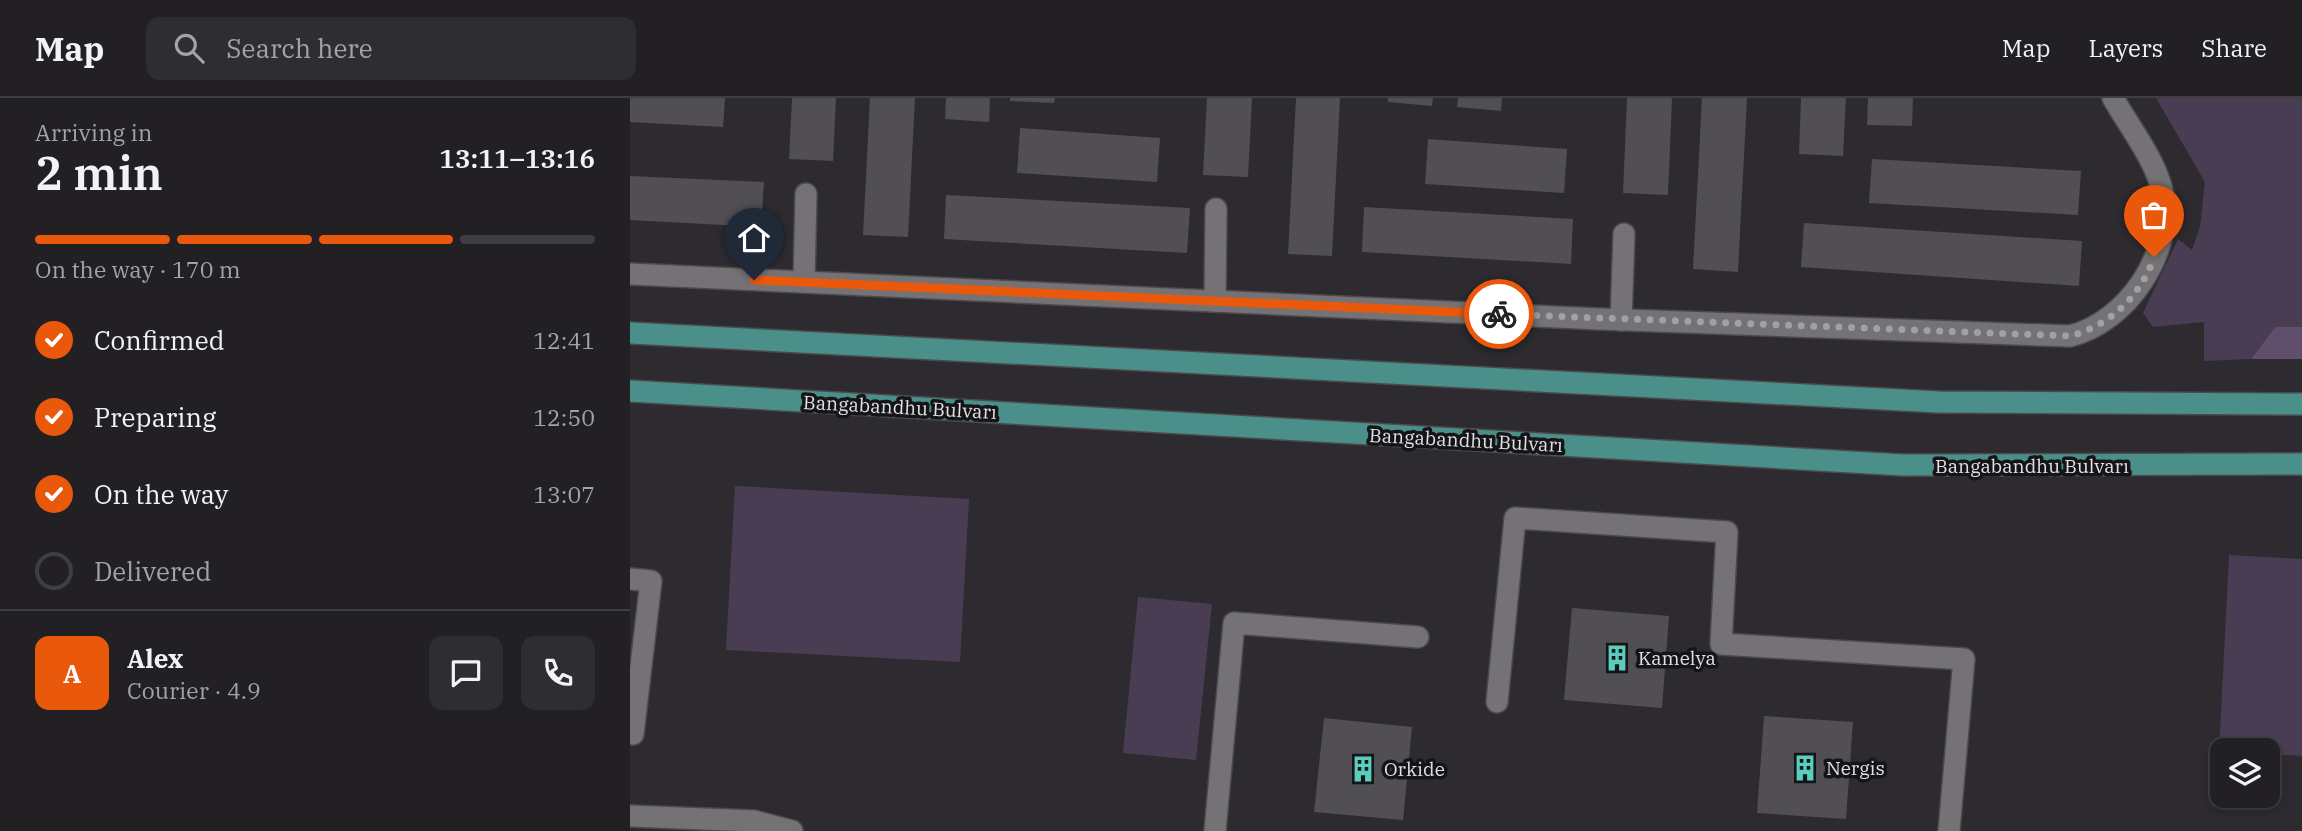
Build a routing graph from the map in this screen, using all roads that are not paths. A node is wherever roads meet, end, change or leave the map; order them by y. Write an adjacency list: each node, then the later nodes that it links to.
1 (2113, 98): 8 (street)
2 (806, 194): 6 (street)
3 (1216, 209): 7 (street)
4 (1624, 234): 8 (street)
5 (630, 274): 6 (street)
6 (804, 282): 7 (street)
7 (1215, 301): 8 (street)
8 (1621, 320)
9 (630, 333): 11 (main road)
10 (630, 391): 12 (main road, Bangabandhu Bulvarı)
11 (2302, 404)
12 (2302, 464)
13 (630, 579): 16 (street)
14 (1418, 636): 19 (street)
15 (1497, 702): 20 (street)
16 (630, 733)
17 (630, 816): 18 (street)
18 (792, 831)
19 (1215, 831)
20 (1949, 831)

